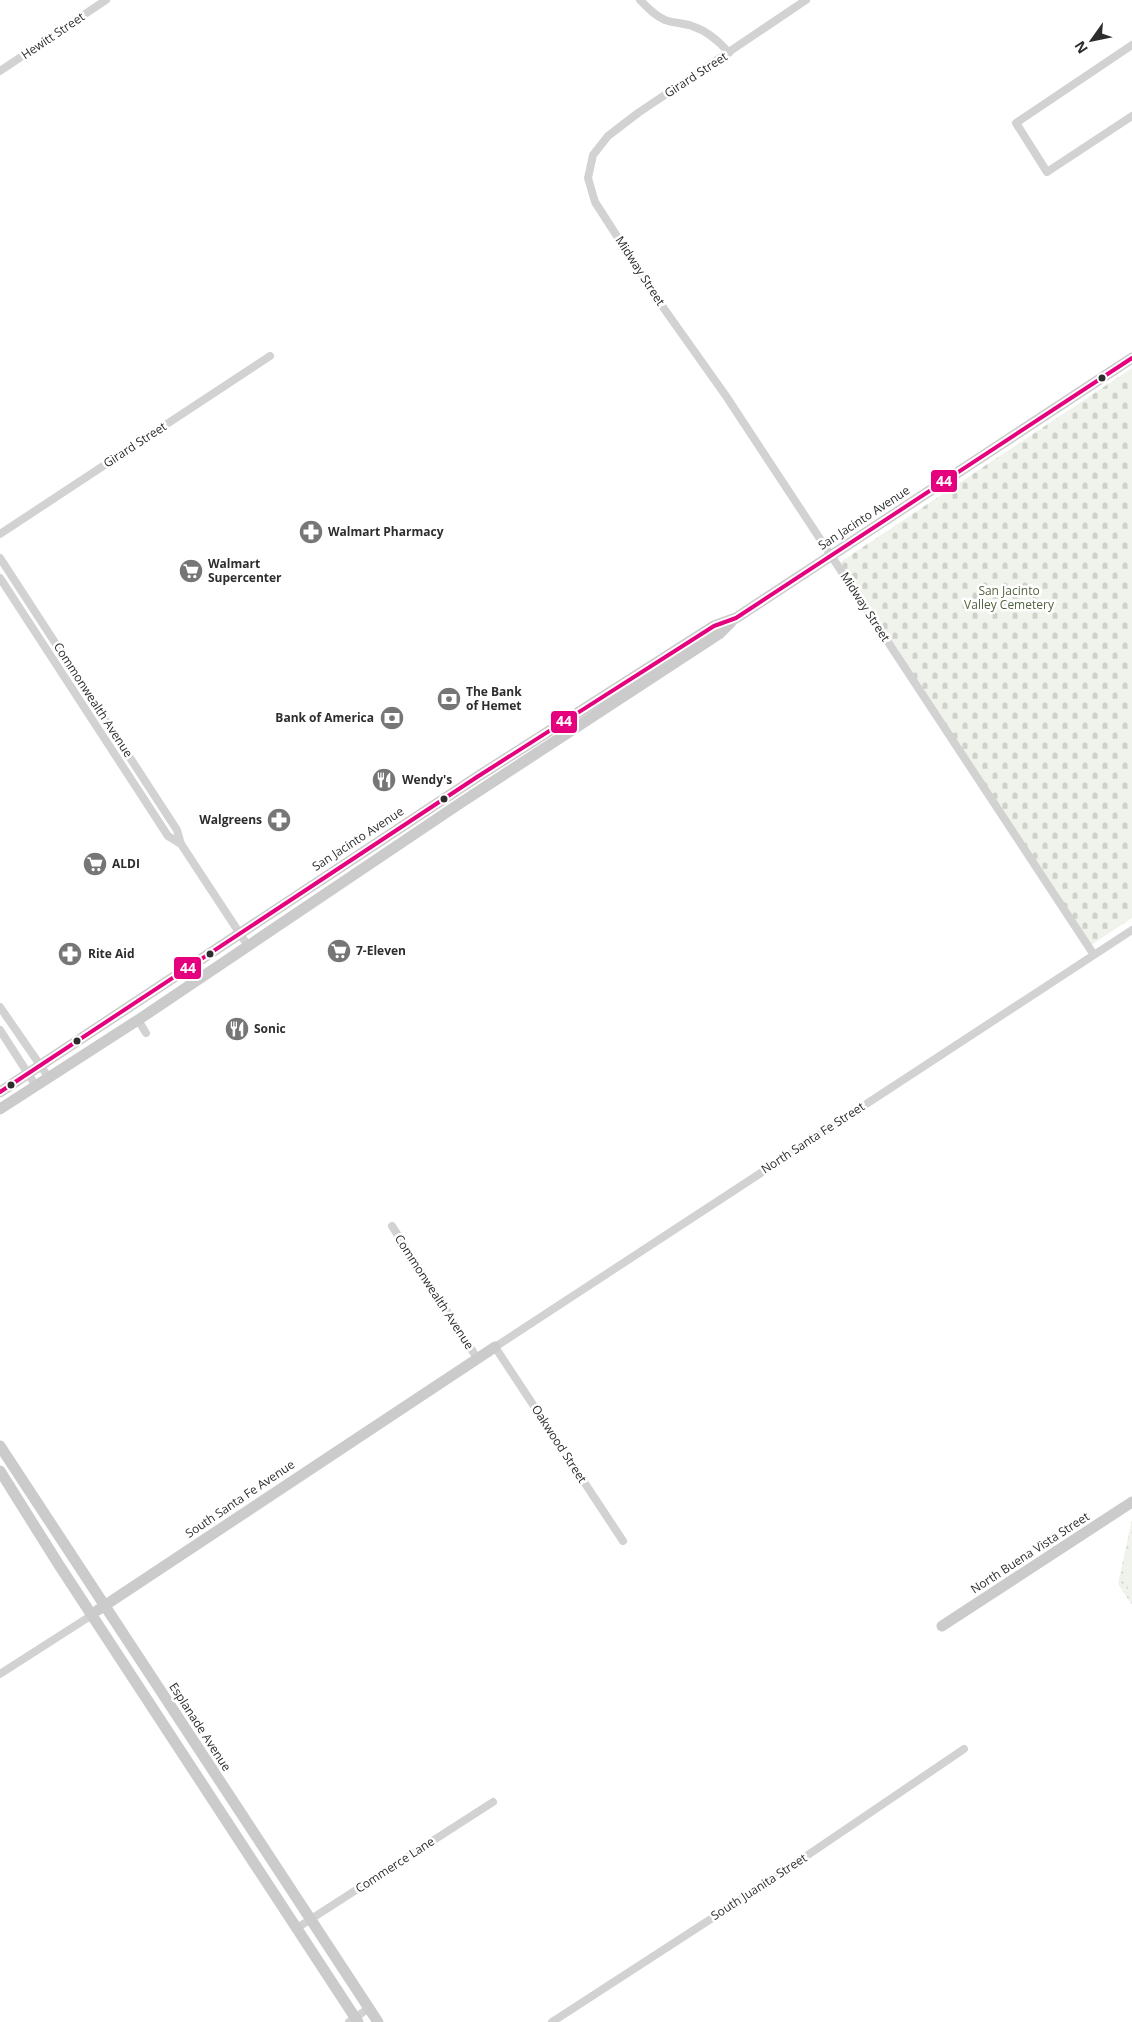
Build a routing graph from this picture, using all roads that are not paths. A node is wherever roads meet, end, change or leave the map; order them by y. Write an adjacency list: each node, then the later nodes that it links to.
1 (106, 0): 6 (street, Hewitt Street)
2 (640, 0): 5 (street)
3 (806, 0): 5 (street, Girard Street)
4 (1132, 45): 7 (street)
5 (729, 53): 8 (street, Girard Street)
6 (0, 72)
7 (1132, 116)
8 (592, 155): 12 (street, Midway Street)
9 (270, 356): 11 (street, Girard Street)
10 (1132, 358): 12 (main road, San Jacinto Avenue)
11 (0, 534)
12 (831, 556): 15 (main road, San Jacinto Avenue); 22 (street, Midway Street)
13 (0, 558): 17 (street, Commonwealth Avenue)
14 (0, 578): 17 (street, Commonwealth Avenue)
15 (736, 618): 16 (main road, San Jacinto Avenue); 18 (main road, San Jacinto Avenue)
16 (395, 830): 18 (main road); 20 (main road, San Jacinto Avenue)
17 (181, 844): 20 (street, Commonwealth Avenue)
18 (343, 882): 21 (main road, San Jacinto Avenue)
19 (1132, 930): 22 (street, North Santa Fe Street)
20 (239, 934): 21 (street, Commonwealth Avenue); 27 (main road, San Jacinto Avenue)
21 (248, 946): 24 (main road, San Jacinto Avenue)
22 (1094, 955): 34 (street, North Santa Fe Street)
23 (0, 1007): 27 (street)
24 (138, 1020): 26 (street); 29 (main road, San Jacinto Avenue)
25 (0, 1030): 28 (street)
26 (146, 1033)
27 (41, 1065): 28 (main road, San Jacinto Avenue); 29 (street)
28 (28, 1073): 30 (street); 31 (main road, San Jacinto Avenue)
29 (49, 1078): 30 (main road, San Jacinto Avenue)
30 (36, 1086): 32 (main road, San Jacinto Avenue)
31 (0, 1092)
32 (0, 1109)
33 (392, 1226): 35 (street, Commonwealth Avenue)
34 (494, 1347): 35 (main road, South Santa Fe Avenue); 39 (street, Oakwood Street)
35 (477, 1358): 40 (main road, South Santa Fe Avenue)
36 (0, 1446): 40 (main road, Esplanade Avenue)
37 (0, 1471): 41 (main road)
38 (1132, 1502): 42 (main road, North Buena Vista Street)
39 (623, 1541)
40 (104, 1606): 41 (main road, South Santa Fe Avenue); 44 (main road, Esplanade Avenue)
41 (92, 1615): 43 (street, South Santa Fe Avenue); 46 (main road)
42 (942, 1626)
43 (0, 1674)
44 (194, 1742): 46 (main road); 48 (main road, Esplanade Avenue)
45 (964, 1749): 55 (street, South Juanita Street)
46 (180, 1751): 49 (main road)
47 (493, 1802): 50 (street, Commerce Lane)
48 (241, 1814): 49 (main road); 50 (main road, Esplanade Avenue)
49 (228, 1823): 51 (main road)
50 (311, 1920): 51 (street, Commerce Lane); 52 (main road, Esplanade Avenue)
51 (297, 1928): 53 (main road)
52 (369, 2008): 53 (street); 54 (main road, Esplanade Avenue)
53 (354, 2021)
54 (378, 2022)
55 (552, 2022)

